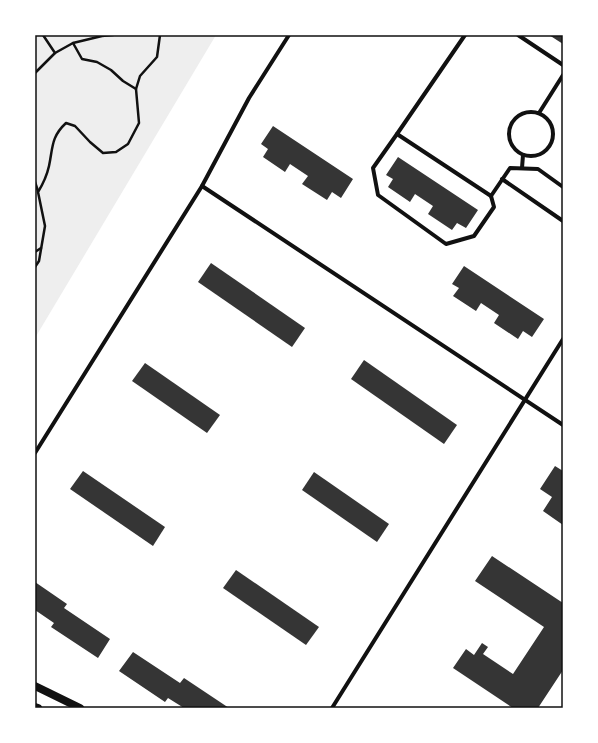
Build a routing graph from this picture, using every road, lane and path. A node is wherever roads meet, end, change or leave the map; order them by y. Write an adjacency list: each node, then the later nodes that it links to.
1 (43, 35): 8 (path)
2 (113, 35): 7 (path)
3 (160, 35): 12 (path)
4 (289, 35): 19 (street)
5 (465, 35): 14 (street)
6 (518, 35): 9 (street)
7 (73, 43): 8 (path); 12 (path)
8 (55, 53): 10 (path)
9 (563, 65)
10 (35, 73)
11 (563, 75): 13 (street)
12 (136, 89): 21 (path)
13 (539, 113): 15 (street); 15 (street)
14 (397, 134): 22 (street); 22 (street)
15 (523, 155): 16 (street)
16 (522, 168): 17 (street); 20 (street)
17 (502, 179): 22 (street); 23 (street)
18 (35, 182): 21 (path)
19 (202, 186): 28 (street); 30 (street)
20 (563, 187)
21 (38, 192): 24 (path)
22 (491, 196)
23 (563, 221)
24 (42, 247): 25 (path); 26 (path)
25 (35, 252)
26 (35, 267)
27 (563, 339): 28 (street)
28 (526, 400): 29 (street); 33 (street)
29 (563, 425)
30 (35, 453)
31 (35, 686): 32 (main road)
32 (80, 708)
33 (332, 708)

